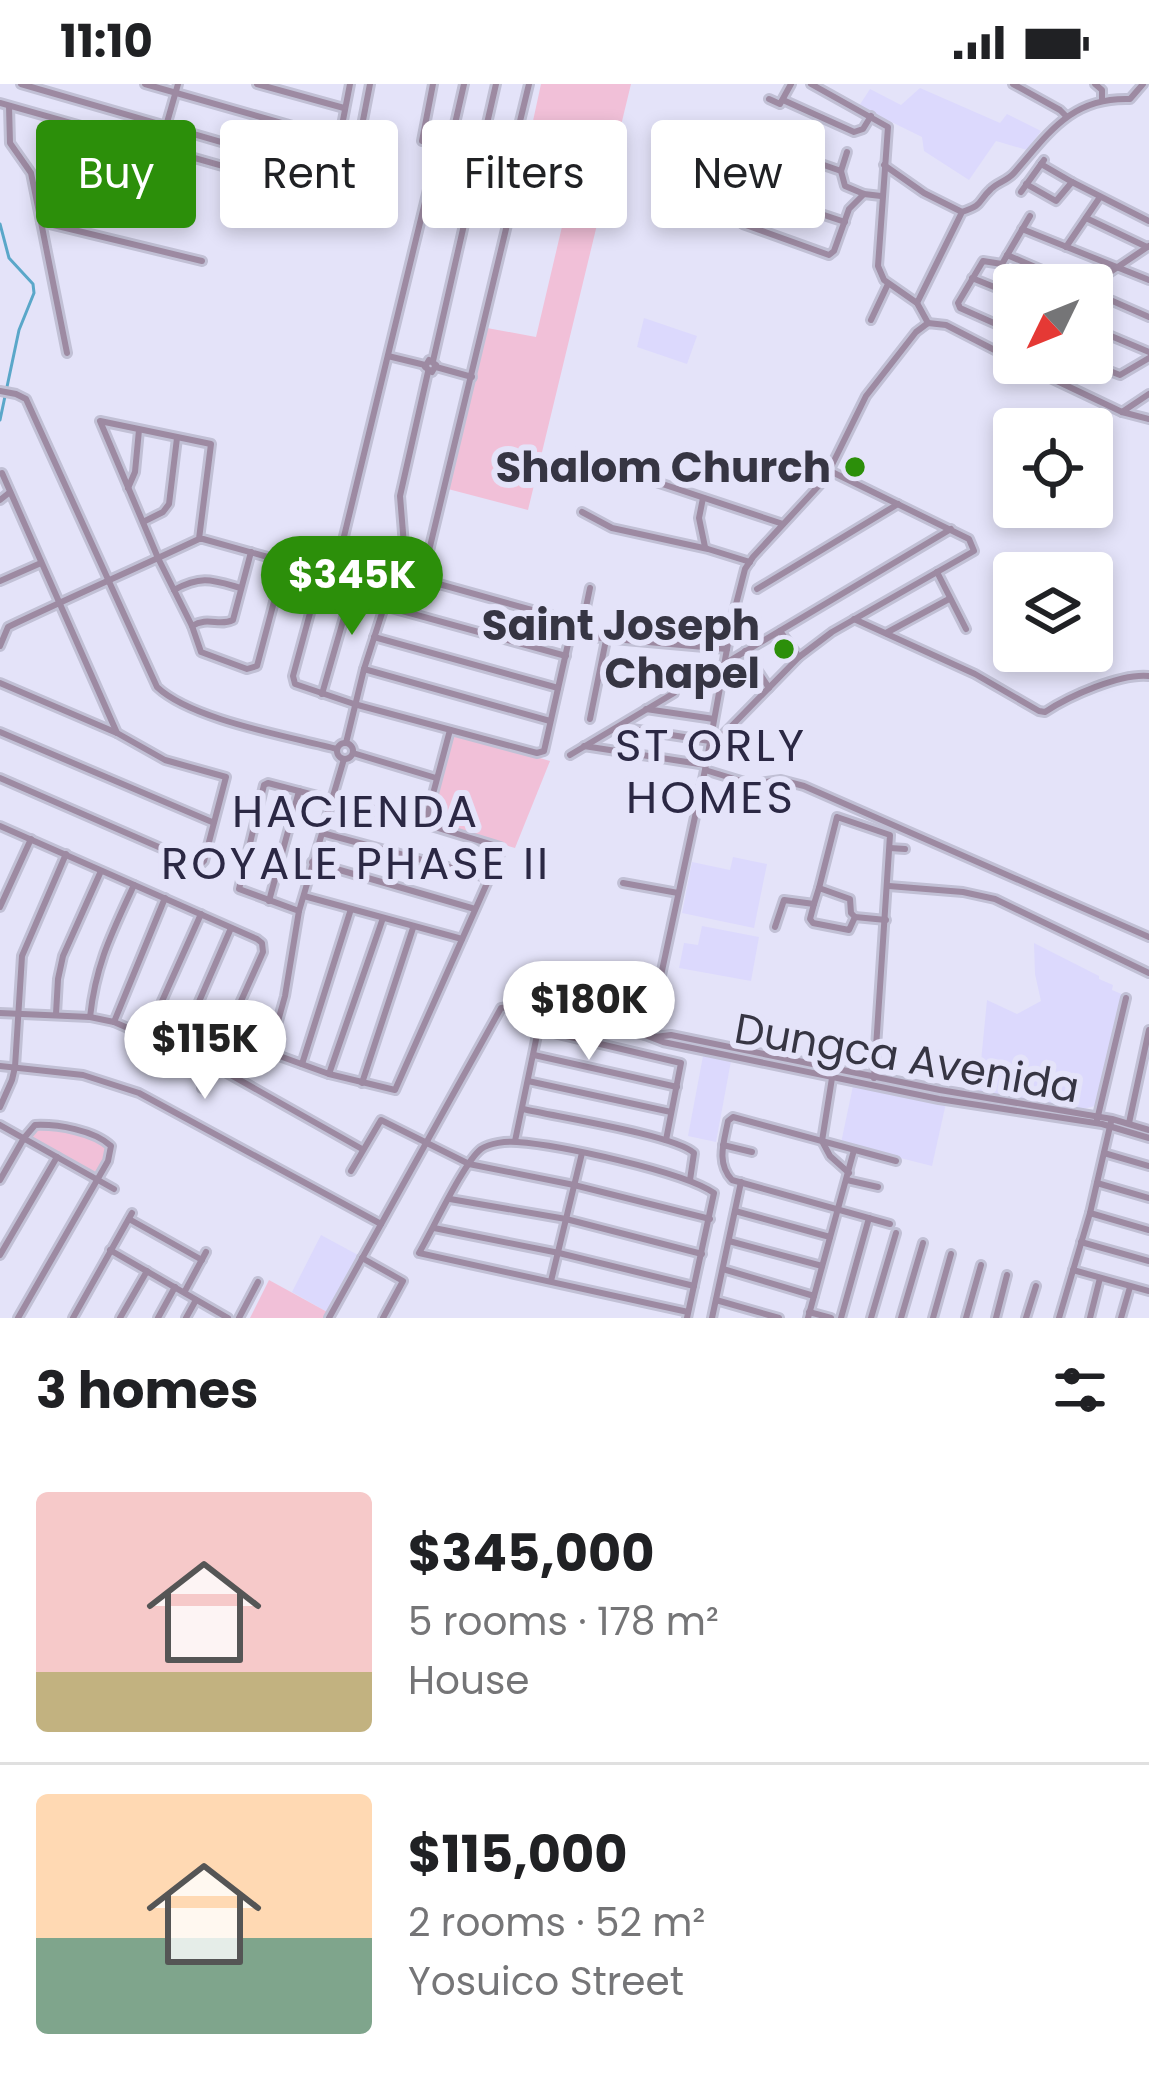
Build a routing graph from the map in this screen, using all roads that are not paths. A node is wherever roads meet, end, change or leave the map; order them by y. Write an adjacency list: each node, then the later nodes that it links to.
1 (21, 84): 23 (street)
2 (145, 84): 15 (street)
3 (257, 84): 20 (street)
4 (350, 84): 20 (street)
5 (370, 84): 27 (street)
6 (433, 84): 28 (street)
7 (464, 84): 29 (street)
8 (496, 84): 30 (street)
9 (529, 84): 31 (street)
10 (791, 84): 18 (street)
11 (812, 84): 21 (street)
12 (1013, 84): 22 (street)
13 (1095, 84): 17 (street)
14 (1142, 84): 17 (street)
15 (177, 89): 24 (street); 25 (street)
16 (769, 99): 18 (street)
17 (1102, 99): 22 (street)
18 (783, 100): 21 (street)
19 (3, 104): 35 (street); 41 (street)
20 (344, 108): 26 (street)
21 (871, 116): 34 (street)
22 (1066, 117): 42 (street)
23 (145, 120)
24 (168, 120)
25 (277, 120)
26 (342, 120)
27 (363, 120)
28 (426, 120)
29 (456, 120)
30 (488, 120)
31 (520, 120)
32 (847, 152): 36 (street)
33 (825, 165): 36 (street)
34 (884, 165): 39 (street); 42 (street)
35 (220, 166)
36 (841, 171): 38 (street)
37 (1072, 182): 37 (street); 40 (street)
38 (864, 194): 39 (street); 48 (street)
39 (881, 196): 63 (street)
40 (1100, 197): 46 (street); 47 (street)
41 (36, 198)
42 (962, 212): 66 (street)
43 (422, 215): 75 (street)
44 (825, 216): 48 (street)
45 (1030, 216): 54 (street)
46 (1086, 218): 55 (street); 56 (street)
47 (1149, 221)
48 (844, 222): 53 (street)
49 (42, 228): 73 (street)
50 (66, 228): 58 (street)
51 (463, 228): 76 (street)
52 (507, 228): 78 (street)
53 (754, 228)
54 (1022, 229): 55 (street); 57 (street)
55 (1066, 247): 60 (street)
56 (1148, 247): 60 (street)
57 (1007, 255): 59 (street); 61 (street)
58 (202, 261)
59 (1028, 264)
60 (1115, 267): 62 (street)
61 (972, 278): 64 (street); 70 (street)
62 (1149, 280)
63 (888, 284): 66 (street); 68 (street)
64 (993, 286)
65 (1113, 299): 67 (street)
66 (917, 303): 69 (street)
67 (1149, 316)
68 (871, 320)
69 (928, 323): 72 (street); 87 (street)
70 (993, 324)
71 (1113, 338): 74 (street)
72 (993, 350)
73 (68, 353)
74 (1149, 355): 77 (street)
75 (388, 356): 76 (street); 101 (street)
76 (430, 366): 78 (street); 106 (street)
77 (1113, 372)
78 (472, 377): 109 (street)
79 (1063, 384): 82 (street)
80 (1, 392): 108 (street)
81 (1149, 394): 82 (street)
82 (1122, 412): 83 (street)
83 (1149, 419)
84 (139, 430): 85 (street); 89 (street); 89 (street)
85 (177, 438): 95 (street); 98 (street)
86 (599, 463): 91 (street)
87 (830, 471): 93 (street); 96 (street)
88 (2, 473): 90 (street)
89 (128, 488): 95 (street)
90 (10, 492): 92 (street); 105 (street)
91 (703, 498): 96 (street); 99 (street)
92 (0, 500)
93 (898, 504): 97 (street); 114 (street)
94 (582, 512): 99 (street)
95 (145, 521): 102 (street)
96 (783, 524): 104 (street)
97 (951, 529): 107 (street); 121 (street)
98 (199, 539): 100 (street); 102 (street)
99 (705, 548): 104 (street)
100 (251, 552): 111 (street); 119 (street)
101 (339, 557): 103 (street); 138 (street)
102 (158, 558): 108 (street); 113 (street)
103 (360, 562): 106 (street); 138 (street)
104 (749, 562): 126 (street)
105 (40, 563): 110 (street); 116 (street)
106 (396, 572): 109 (street); 117 (street)
107 (937, 572): 115 (street); 118 (street)
108 (107, 580): 116 (street); 153 (street)
109 (422, 580): 128 (street)
110 (0, 581)
111 (241, 588): 113 (street); 119 (street)
112 (590, 588): 124 (street)
113 (174, 590): 119 (street)
114 (757, 590)
115 (950, 598): 120 (street); 122 (street)
116 (58, 603): 125 (street); 141 (street)
117 (384, 606): 123 (street); 128 (street)
118 (854, 619): 122 (street); 129 (street)
119 (192, 626)
120 (966, 629)
121 (780, 631): 127 (street); 129 (street)
122 (886, 633): 132 (street)
123 (374, 637): 131 (street); 135 (street)
124 (606, 639): 126 (street); 142 (street)
125 (0, 646)
126 (727, 649): 130 (street)
127 (745, 651): 130 (street); 136 (street)
128 (566, 656): 135 (street)
129 (799, 657): 136 (street)
130 (724, 665): 133 (street); 143 (street)
131 (364, 669): 139 (street); 144 (street)
132 (1149, 676)
133 (700, 679)
134 (0, 683): 145 (street)
135 (558, 688): 144 (street)
136 (769, 688): 151 (street)
137 (674, 692): 140 (street)
138 (322, 694): 139 (street)
139 (354, 704): 147 (street); 150 (street)
140 (645, 709): 143 (street); 146 (street)
141 (108, 711): 145 (street); 149 (street)
142 (590, 719)
143 (714, 719): 151 (street)
144 (550, 721): 147 (street)
145 (97, 725): 149 (street)
146 (617, 726): 151 (street); 152 (street)
147 (450, 730): 159 (street)
148 (0, 732): 162 (street)
149 (117, 733): 162 (street)
150 (346, 743): 153 (street); 154 (street)
151 (709, 745): 157 (street)
152 (584, 746): 155 (street); 157 (street)
153 (338, 749): 156 (street)
154 (353, 753): 156 (street); 159 (street)
155 (570, 755)
156 (344, 759): 161 (street)
157 (705, 767): 177 (street); 193 (street)
158 (0, 778): 162 (street)
159 (436, 778): 163 (street)
160 (299, 791): 161 (street); 180 (street); 180 (street)
161 (331, 799): 163 (street); 165 (street)
162 (213, 823)
163 (425, 824): 172 (street)
164 (0, 826): 166 (street)
165 (322, 833): 170 (street); 172 (street)
166 (31, 839): 169 (street); 182 (street)
167 (890, 848): 168 (street); 175 (street); 176 (street)
168 (905, 849)
169 (66, 854): 171 (street); 198 (street)
170 (312, 862): 178 (street); 184 (street)
171 (101, 870): 174 (street); 199 (street)
172 (489, 878): 184 (street)
173 (623, 883): 177 (street)
174 (135, 885): 179 (street); 200 (street)
175 (888, 886): 189 (street); 195 (street)
176 (819, 888): 181 (street); 187 (street)
177 (678, 893): 203 (street)
178 (304, 896): 183 (street); 185 (street)
179 (166, 898): 186 (street); 201 (street)
180 (269, 901): 185 (street)
181 (814, 904): 187 (street); 190 (street)
182 (0, 908)
183 (351, 909): 188 (street); 207 (street)
184 (475, 909): 194 (street)
185 (299, 911): 207 (street)
186 (201, 914): 191 (street); 204 (street)
187 (854, 917): 189 (street)
188 (382, 919): 192 (street); 212 (street)
189 (886, 920): 213 (street)
190 (775, 927)
191 (231, 928): 205 (street); 209 (street)
192 (413, 928): 194 (street); 215 (street)
193 (1149, 937)
194 (462, 939): 215 (street)
195 (1149, 973)
196 (1126, 998): 222 (street)
197 (0, 1012): 198 (street)
198 (18, 1013): 199 (street); 210 (street)
199 (56, 1014): 200 (street)
200 (90, 1017): 201 (street)
201 (114, 1022): 204 (street)
202 (1149, 1030): 224 (street)
203 (645, 1035): 211 (street, Dungca Avenida); 231 (street, Dungca Avenida)
204 (146, 1037): 205 (street)
205 (178, 1050): 209 (street)
206 (534, 1055): 214 (street); 216 (street); 216 (street)
207 (302, 1064): 212 (street)
208 (0, 1066): 210 (street)
209 (213, 1066): 218 (street); 233 (street)
210 (15, 1067): 219 (street); 260 (street)
211 (832, 1073): 213 (street, Dungca Avenida); 217 (street, Dungca Avenida); 229 (street)
212 (329, 1074): 215 (street)
213 (874, 1077): 217 (street); 222 (street, Dungca Avenida)
214 (528, 1081): 220 (street); 221 (street)
215 (362, 1083)
216 (677, 1087): 221 (street)
217 (874, 1087): 222 (street, Dungca Avenida)
218 (202, 1088)
219 (0, 1107)
220 (521, 1109): 228 (street); 230 (street)
221 (671, 1112): 228 (street)
222 (1096, 1120): 223 (street, Dungca Avenida)
223 (1111, 1123): 224 (street, Dungca Avenida); 226 (street, Dungca Avenida); 237 (street)
224 (1130, 1124): 226 (street, Dungca Avenida)
225 (0, 1125): 227 (street)
226 (1149, 1134)
227 (24, 1138): 238 (street); 244 (street); 245 (street)
228 (665, 1140): 246 (street)
229 (822, 1141): 232 (street); 234 (street); 243 (street)
230 (514, 1142): 236 (street); 240 (street)
231 (427, 1143): 233 (street); 240 (street); 260 (street)
232 (723, 1145): 235 (street); 247 (street)
233 (362, 1149): 242 (street)
234 (854, 1150): 239 (street); 243 (street)
235 (752, 1152)
236 (582, 1153): 246 (street); 249 (street)
237 (1104, 1153): 241 (street); 248 (street)
238 (57, 1157): 245 (street); 273 (street)
239 (896, 1161)
240 (469, 1164): 249 (street); 253 (street)
241 (1149, 1166)
242 (350, 1171)
243 (848, 1176): 250 (street); 254 (street)
244 (0, 1180)
245 (98, 1180): 251 (street); 298 (street)
246 (690, 1180): 259 (street)
247 (742, 1182): 254 (street); 255 (street)
248 (1097, 1183): 252 (street); 256 (street)
249 (574, 1185): 258 (street); 259 (street)
250 (878, 1187)
251 (114, 1190)
252 (1149, 1198)
253 (450, 1199): 258 (street); 262 (street)
254 (839, 1209): 257 (street); 265 (street)
255 (735, 1211): 265 (street); 266 (street)
256 (1090, 1213): 263 (street); 267 (street)
257 (869, 1218): 261 (street); 311 (street)
258 (566, 1219): 270 (street); 271 (street)
259 (710, 1219): 271 (street)
260 (381, 1224): 274 (street)
261 (890, 1224)
262 (434, 1228): 270 (street); 283 (street)
263 (1149, 1229)
264 (896, 1233): 312 (street)
265 (830, 1238): 277 (street)
266 (729, 1241): 277 (street); 278 (street)
267 (1081, 1242): 275 (street); 279 (street)
268 (923, 1243): 313 (street)
269 (110, 1250): 280 (street); 290 (street); 299 (street)
270 (559, 1252): 283 (street); 285 (street)
271 (702, 1254): 285 (street)
272 (951, 1254): 314 (street)
273 (0, 1255)
274 (362, 1258): 305 (street); 306 (street)
275 (1149, 1261)
276 (981, 1265): 315 (street)
277 (822, 1266): 291 (street)
278 (723, 1269): 291 (street); 293 (street)
279 (1073, 1270): 282 (street); 318 (street)
280 (147, 1271): 288 (street); 300 (street)
281 (1007, 1275): 316 (street)
282 (1100, 1278): 287 (street); 319 (street)
283 (551, 1281): 294 (street)
284 (258, 1282): 304 (street)
285 (695, 1286): 296 (street)
286 (1036, 1286): 317 (street)
287 (1130, 1286): 289 (street); 320 (street)
288 (175, 1287): 290 (street); 301 (street)
289 (1149, 1291)
290 (184, 1292): 292 (street)
291 (814, 1296): 297 (street)
292 (197, 1299): 302 (street); 303 (street)
293 (716, 1300): 308 (street); 309 (street)
294 (644, 1302): 295 (street); 307 (street)
295 (667, 1313): 296 (street)
296 (688, 1315)
297 (809, 1315): 310 (street)
298 (18, 1318)
299 (73, 1318)
300 (120, 1318)
301 (158, 1318)
302 (187, 1318)
303 (228, 1318)
304 (238, 1318)
305 (329, 1318)
306 (382, 1318)
307 (640, 1318)
308 (712, 1318)
309 (779, 1318)
310 (831, 1318)
311 (842, 1318)
312 (872, 1318)
313 (901, 1318)
314 (933, 1318)
315 (966, 1318)
316 (996, 1318)
317 (1027, 1318)
318 (1059, 1318)
319 (1090, 1318)
320 (1121, 1318)

